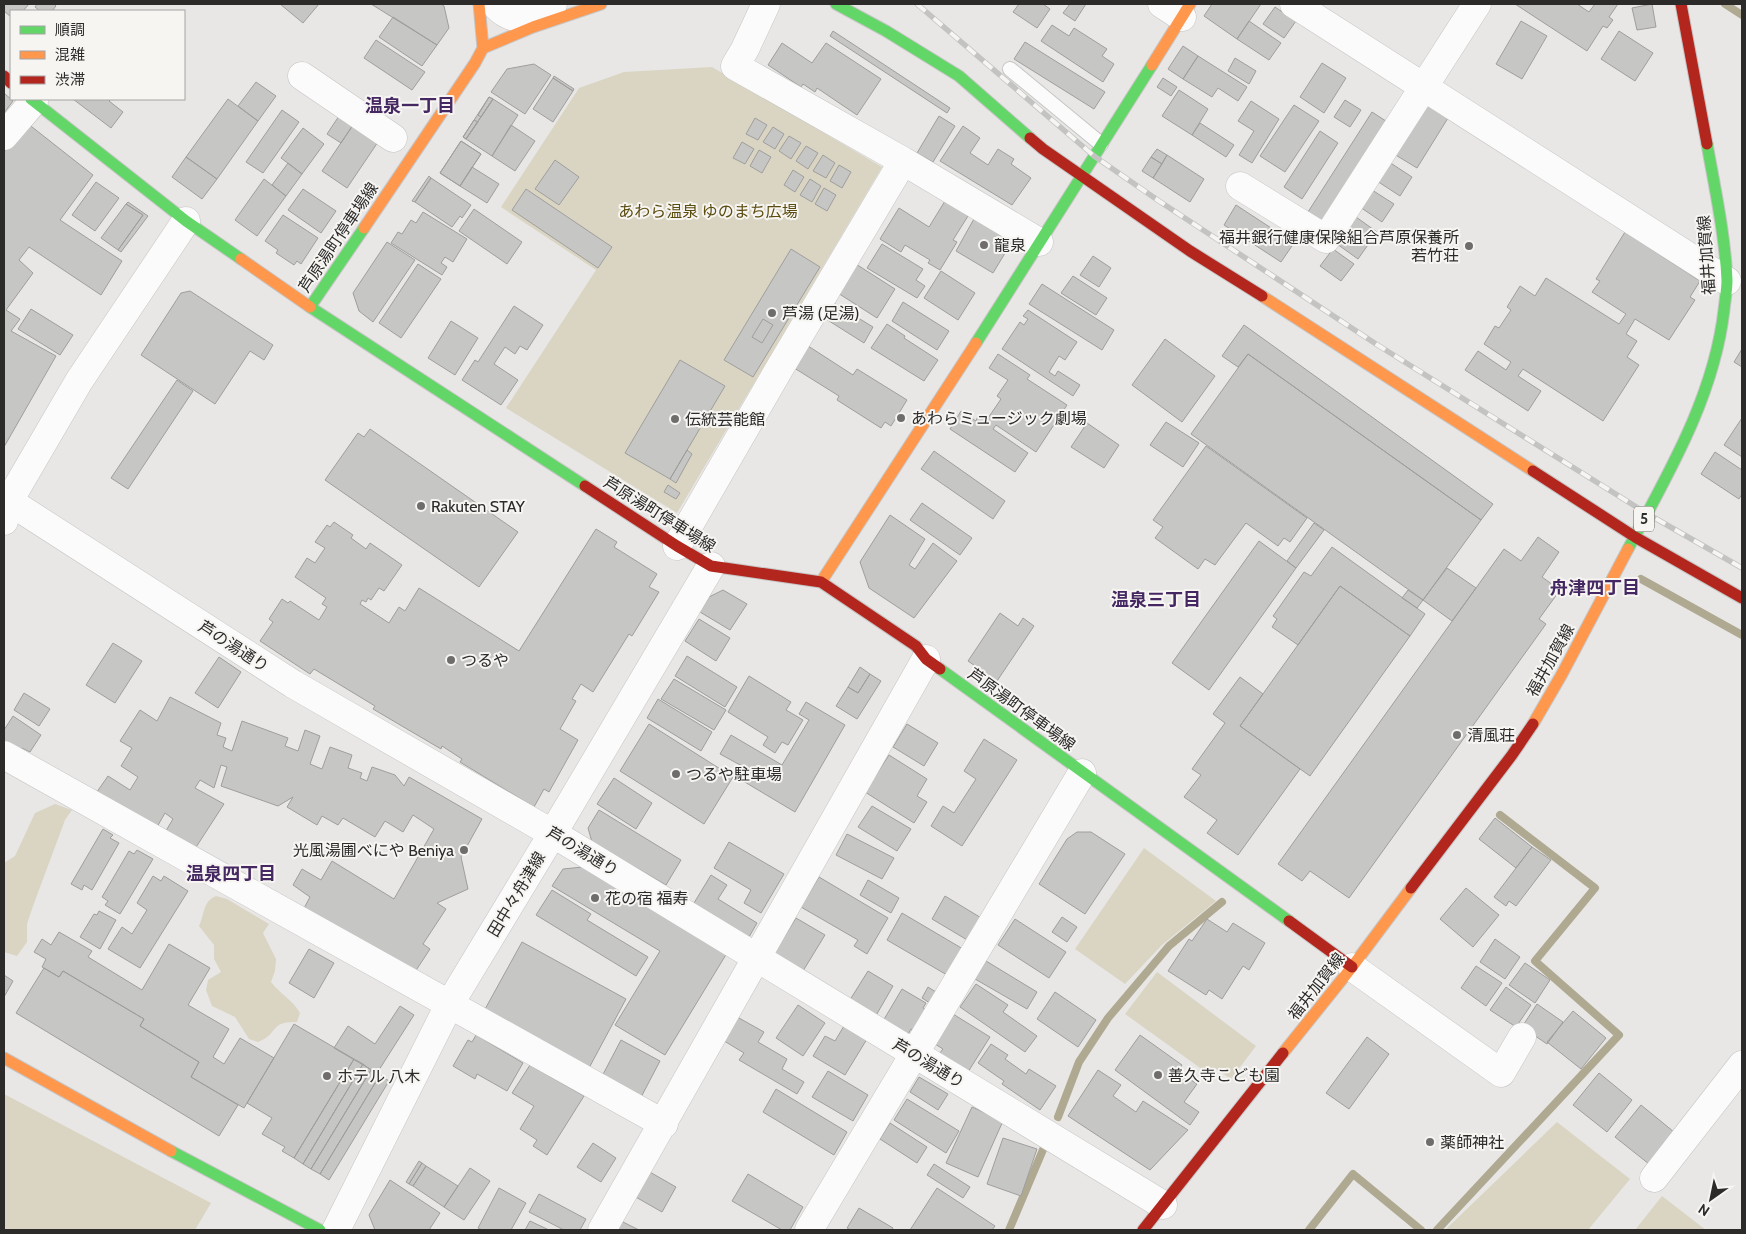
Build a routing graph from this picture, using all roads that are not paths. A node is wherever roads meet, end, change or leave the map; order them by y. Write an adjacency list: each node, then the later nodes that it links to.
1 (479, 4): 11 (main road)
2 (495, 4): 10 (street)
3 (601, 4): 10 (main road)
4 (766, 4): 19 (street)
5 (836, 4): 20 (main road)
6 (1294, 4): 14 (street)
7 (1477, 4): 14 (street)
8 (1681, 4): 24 (main road, 福井加賀線 / 5)
9 (1178, 8): 18 (main road)
10 (545, 16): 11 (main road)
11 (483, 48): 25 (main road, 芦原湯町停車場線)
12 (1010, 69): 18 (lane)
13 (302, 76): 17 (street)
14 (1424, 87): 21 (street); 24 (street)
15 (33, 100): 16 (street); 22 (main road)
16 (4, 136)
17 (393, 138)
18 (1101, 144): 20 (main road)
19 (903, 160): 23 (street); 28 (street)
20 (1080, 177): 23 (main road); 27 (main road)
21 (1240, 186)
22 (186, 221): 25 (main road); 26 (street)
23 (1039, 242): 30 (main road)
24 (1731, 283): 27 (main road, 福井加賀線 / 5)
25 (310, 307): 28 (main road, 芦原湯町停車場線)
26 (5, 507): 35 (street, 芦の湯通り)
27 (1635, 537): 31 (main road); 37 (main road, 福井加賀線 / 5)
28 (677, 546): 29 (main road, 芦原湯町停車場線)
29 (711, 566): 30 (main road, 芦原湯町停車場線); 35 (street, 田中々舟津線)
30 (822, 582): 32 (main road, 芦原湯町停車場線)
31 (1742, 598)
32 (926, 659): 34 (main road, 芦原湯町停車場線); 36 (street)
33 (4, 755): 38 (street)
34 (1082, 773): 37 (main road, 芦原湯町停車場線); 40 (street)
35 (554, 833): 36 (street, 芦の湯通り); 38 (street, 田中々舟津線)
36 (756, 957): 40 (street, 芦の湯通り); 43 (street)
37 (1352, 967): 39 (street); 45 (main road, 福井加賀線 / 5)
38 (449, 1005): 43 (street); 47 (street, 田中々舟津線)
39 (1522, 1038)
40 (915, 1054): 45 (street, 芦の湯通り); 49 (street)
41 (4, 1058): 46 (main road)
42 (1742, 1065): 44 (street)
43 (664, 1124): 48 (street)
44 (1654, 1178)
45 (1163, 1205): 50 (main road, 福井加賀線 / 5)
46 (320, 1230)
47 (336, 1230)
48 (602, 1230)
49 (809, 1230)
50 (1143, 1230)

